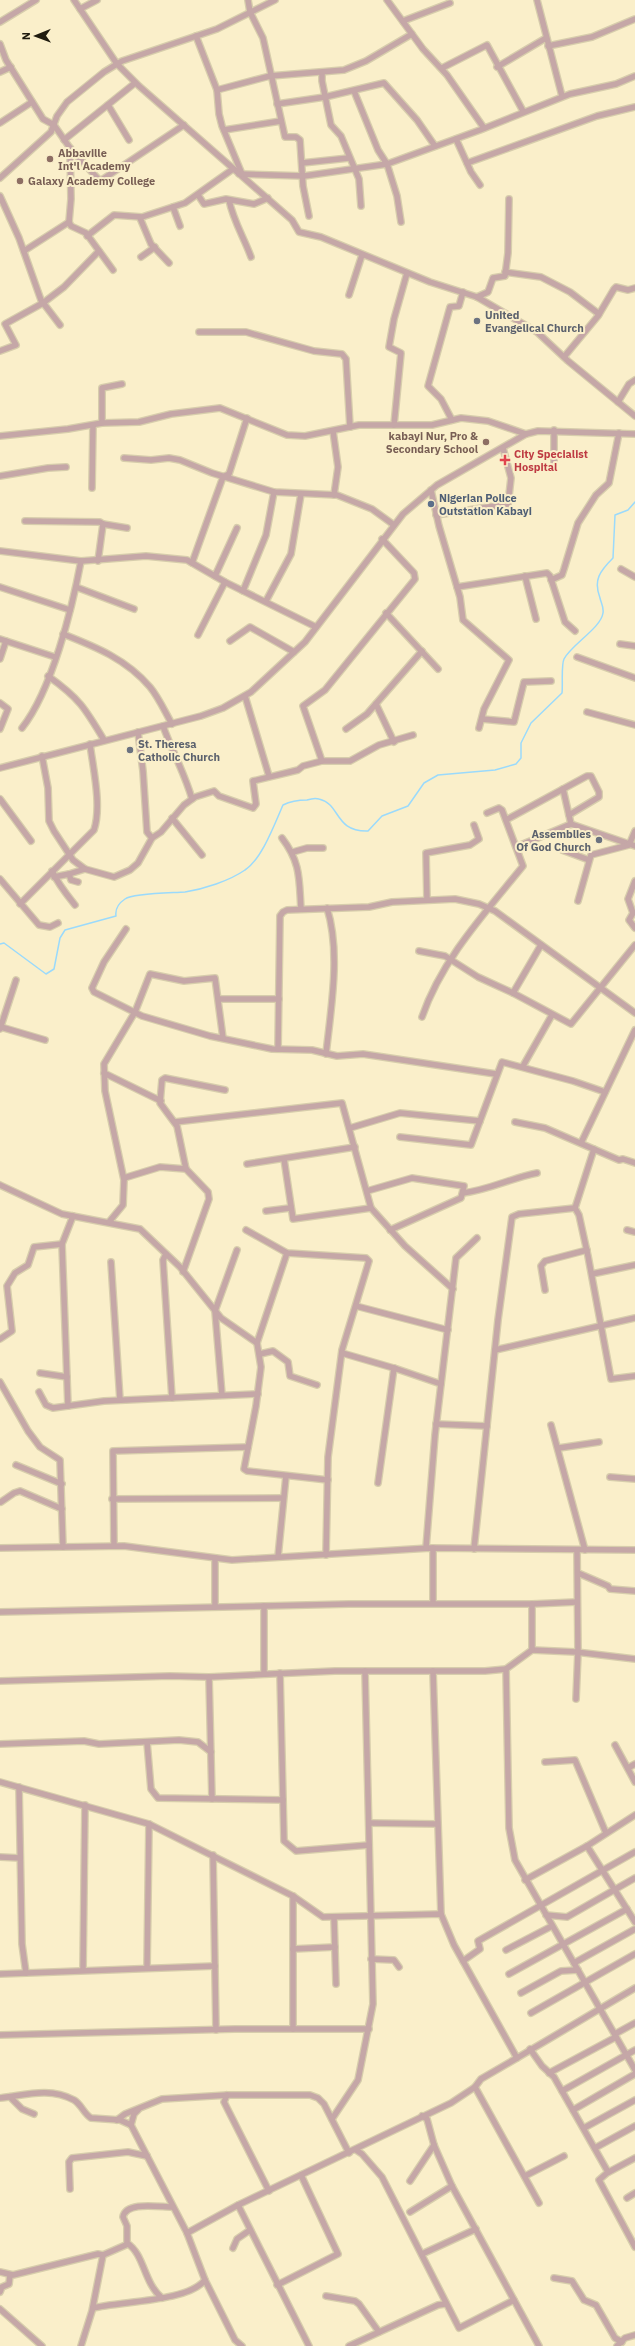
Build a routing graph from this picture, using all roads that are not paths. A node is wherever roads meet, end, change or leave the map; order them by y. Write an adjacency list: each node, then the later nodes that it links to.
1 (36, 0): 13 (street)
2 (74, 0): 9 (street)
3 (97, 0): 9 (street)
4 (248, 0): 10 (street)
5 (275, 0): 10 (street)
6 (387, 0): 12 (street)
7 (537, 0): 16 (street)
8 (450, 3): 12 (street)
9 (80, 9): 19 (street)
10 (250, 12): 15 (street); 25 (street)
11 (635, 19): 18 (street)
12 (402, 21): 14 (street)
13 (0, 22)
14 (412, 34): 22 (street); 24 (street)
15 (196, 36): 19 (street); 28 (street)
16 (546, 38): 18 (street); 21 (street)
17 (0, 44): 20 (street)
18 (548, 46): 30 (street)
19 (116, 64): 27 (street); 39 (street)
20 (11, 67): 23 (street); 32 (street)
21 (497, 67): 22 (street); 36 (street)
22 (442, 68): 41 (street)
23 (0, 72)
24 (322, 73): 25 (street); 31 (street)
25 (270, 76): 28 (street); 33 (street)
26 (635, 76): 30 (street)
27 (135, 83): 34 (street); 40 (street)
28 (217, 90): 42 (street)
29 (354, 91): 31 (street); 46 (street); 51 (street)
30 (562, 96): 36 (street)
31 (325, 97): 33 (street); 48 (street)
32 (32, 102): 38 (street); 39 (street)
33 (277, 104): 37 (street)
34 (108, 105): 44 (street); 45 (street)
35 (635, 107): 50 (street)
36 (523, 111): 41 (street)
37 (281, 121): 42 (street); 49 (street)
38 (0, 124)
39 (54, 125): 44 (street); 56 (street)
40 (184, 125): 47 (street); 52 (street)
41 (484, 128): 43 (street)
42 (224, 130): 54 (street)
43 (456, 139): 46 (street); 50 (street)
44 (64, 140): 47 (street)
45 (129, 140)
46 (435, 146): 51 (street)
47 (70, 148): 67 (street)
48 (349, 158): 49 (street); 53 (street)
49 (302, 163): 55 (street)
50 (467, 163): 57 (street)
51 (388, 164): 53 (street); 68 (street)
52 (233, 169): 54 (street); 58 (street)
53 (354, 170): 55 (street); 63 (street)
54 (240, 174): 55 (street); 60 (street)
55 (304, 176): 65 (street)
56 (0, 178)
57 (480, 185)
58 (198, 195): 62 (street); 64 (street)
59 (0, 196): 72 (street)
60 (268, 198): 62 (street); 74 (street)
61 (509, 199): 79 (street)
62 (229, 200): 76 (street)
63 (361, 206)
64 (173, 207): 66 (street); 69 (street)
65 (309, 216)
66 (140, 218): 70 (street); 71 (street)
67 (69, 222): 70 (street); 72 (street)
68 (401, 222)
69 (180, 226)
70 (87, 236): 73 (street)
71 (154, 247): 75 (street); 77 (street)
72 (24, 251): 85 (street)
73 (99, 251): 78 (street); 85 (street)
74 (362, 255): 80 (street); 83 (street)
75 (141, 257)
76 (251, 257)
77 (169, 262)
78 (113, 270)
79 (505, 272): 84 (street); 86 (street)
80 (407, 273): 82 (street); 99 (street)
81 (635, 288): 86 (street)
82 (463, 292): 84 (street); 96 (street)
83 (349, 295)
84 (477, 297): 90 (street)
85 (43, 303): 87 (street); 89 (street)
86 (599, 314): 90 (street)
87 (60, 325)
88 (199, 332): 100 (street)
89 (0, 351)
90 (564, 357): 93 (street)
91 (635, 380): 93 (street)
92 (122, 384): 97 (street)
93 (618, 402): 94 (street)
94 (635, 416)
95 (247, 418): 97 (street); 102 (street); 112 (street)
96 (452, 420): 99 (street); 104 (street)
97 (102, 423): 98 (street)
98 (93, 424): 106 (street); 113 (street)
99 (394, 425): 100 (street)
100 (350, 427): 102 (street)
101 (554, 430): 103 (street); 104 (street); 109 (street)
102 (333, 431): 117 (street)
103 (619, 433): 105 (street); 133 (street)
104 (526, 434): 107 (street)
105 (635, 434)
106 (0, 436)
107 (503, 448): 114 (street); 118 (street)
108 (124, 458): 112 (street)
109 (554, 464)
110 (66, 467): 111 (street)
111 (0, 476)
112 (223, 477): 115 (street); 128 (street)
113 (92, 488)
114 (431, 490): 118 (street); 121 (street)
115 (274, 492): 116 (street); 138 (street)
116 (301, 494): 117 (street); 139 (street)
117 (334, 495): 121 (street)
118 (436, 515): 136 (street)
119 (25, 521): 120 (street)
120 (103, 524): 122 (street); 127 (street)
121 (394, 525): 124 (street)
122 (127, 528)
123 (237, 528): 130 (street)
124 (382, 539): 142 (street); 144 (street)
125 (0, 551): 126 (street)
126 (81, 561): 127 (street); 137 (street)
127 (98, 561): 128 (street)
128 (192, 563): 130 (street)
129 (620, 569): 132 (street)
130 (215, 576): 134 (street)
131 (525, 576): 133 (street); 136 (street); 143 (street)
132 (635, 577)
133 (551, 580): 145 (street)
134 (225, 582): 138 (street); 147 (street)
135 (0, 587): 141 (street)
136 (457, 587): 166 (street)
137 (76, 588): 140 (street); 141 (street)
138 (243, 590): 139 (street)
139 (266, 601): 144 (street)
140 (134, 609)
141 (70, 610): 146 (street)
142 (386, 613): 153 (street); 180 (street)
143 (536, 619)
144 (316, 627): 154 (street)
145 (575, 631)
146 (63, 634): 155 (street); 167 (street)
147 (198, 635)
148 (0, 639): 149 (street)
149 (6, 641): 155 (street); 157 (street)
150 (230, 641): 154 (street)
151 (620, 644): 152 (street)
152 (635, 646)
153 (422, 651): 158 (street); 164 (street)
154 (294, 652): 162 (street)
155 (55, 657): 159 (street)
156 (576, 657): 160 (street)
157 (0, 659)
158 (438, 669)
159 (48, 676): 170 (street); 176 (street)
160 (635, 678)
161 (551, 682): 166 (street)
162 (246, 696): 167 (street); 182 (street)
163 (0, 703): 173 (street)
164 (376, 704): 172 (street); 177 (street)
165 (587, 712): 168 (street)
166 (482, 719): 171 (street)
167 (172, 724): 169 (street)
168 (635, 725)
169 (164, 726): 174 (street); 185 (street)
170 (22, 728)
171 (479, 728)
172 (346, 729)
173 (0, 730)
174 (138, 732): 176 (street); 193 (street)
175 (413, 735): 177 (street)
176 (104, 740): 178 (street)
177 (394, 742): 180 (street)
178 (90, 744): 179 (street); 201 (street)
179 (42, 756): 181 (street); 201 (street)
180 (322, 761): 182 (street)
181 (0, 768)
182 (269, 776): 185 (street)
183 (563, 789): 187 (street); 187 (street); 189 (street)
184 (0, 799): 195 (street)
185 (192, 799): 188 (street)
186 (487, 813): 189 (street)
187 (569, 815): 190 (street)
188 (172, 818): 193 (street); 202 (street)
189 (506, 820): 197 (street)
190 (571, 824): 196 (street); 197 (street)
191 (474, 825): 210 (street)
192 (635, 831): 196 (street)
193 (152, 838): 204 (street)
194 (282, 838): 200 (street)
195 (31, 841)
196 (632, 846): 203 (street)
197 (516, 847): 215 (street)
198 (323, 848): 200 (street)
199 (562, 850): 203 (street)
200 (293, 852): 216 (street)
201 (70, 853): 204 (street); 205 (street)
202 (202, 855)
203 (589, 860): 211 (street)
204 (85, 869): 206 (street)
205 (53, 874): 206 (street); 212 (street); 213 (street)
206 (69, 874): 209 (street)
207 (0, 879): 212 (street)
208 (635, 881): 218 (street)
209 (78, 882)
210 (427, 900): 214 (street); 215 (street)
211 (578, 901)
212 (20, 904): 217 (street)
213 (75, 905)
214 (327, 908): 216 (street); 238 (street)
215 (489, 908): 220 (street); 223 (street)
216 (301, 909): 228 (street)
217 (58, 923)
218 (635, 928)
219 (126, 929): 229 (street)
220 (541, 945): 225 (street); 226 (street)
221 (635, 945): 225 (street)
222 (419, 951): 223 (street)
223 (450, 960): 226 (street); 232 (street)
224 (16, 980): 233 (street)
225 (601, 988): 230 (street); 231 (street)
226 (514, 993): 231 (street)
227 (219, 999): 228 (street); 229 (street); 235 (street)
228 (279, 999): 237 (street)
229 (135, 1012): 235 (street); 240 (street)
230 (635, 1013)
231 (552, 1015): 239 (street)
232 (422, 1017)
233 (0, 1028): 236 (street)
234 (635, 1030): 243 (street)
235 (223, 1038): 237 (street)
236 (45, 1040)
237 (278, 1049): 238 (street)
238 (326, 1054): 241 (street)
239 (523, 1066): 241 (street); 243 (street)
240 (104, 1073): 244 (street); 258 (street)
241 (496, 1074): 245 (street)
242 (226, 1090): 244 (street)
243 (605, 1092): 250 (street)
244 (161, 1101): 246 (street)
245 (480, 1121): 248 (street); 249 (street)
246 (175, 1122): 248 (street); 256 (street)
247 (515, 1122): 250 (street)
248 (350, 1128): 251 (street)
249 (400, 1137)
250 (581, 1143): 252 (street)
251 (355, 1147): 253 (street); 260 (street)
252 (594, 1149): 254 (street); 264 (street)
253 (284, 1158): 255 (street); 262 (street)
254 (635, 1163)
255 (247, 1164)
256 (186, 1170): 258 (street); 280 (street)
257 (536, 1173): 261 (street)
258 (124, 1178): 267 (street)
259 (0, 1185): 266 (street)
260 (367, 1191): 261 (street); 263 (street)
261 (463, 1193): 269 (street)
262 (290, 1208): 263 (street); 265 (street)
263 (372, 1208): 269 (street)
264 (576, 1208): 275 (street); 291 (street)
265 (266, 1212)
266 (73, 1216): 267 (street); 273 (street)
267 (109, 1222): 277 (street)
268 (246, 1230): 276 (street)
269 (390, 1230): 282 (street)
270 (627, 1230): 271 (street)
271 (635, 1232)
272 (478, 1238): 282 (street)
273 (62, 1244): 289 (street); 297 (street)
274 (237, 1250): 285 (street)
275 (587, 1250): 281 (street); 283 (street)
276 (287, 1253): 284 (street); 290 (street)
277 (166, 1254): 280 (street); 304 (street)
278 (111, 1262): 305 (street)
279 (635, 1265): 281 (street)
280 (183, 1272): 285 (street)
281 (592, 1274): 287 (street)
282 (453, 1289): 288 (street)
283 (545, 1290)
284 (356, 1306): 288 (street); 292 (street)
285 (215, 1311): 290 (street); 303 (street)
286 (635, 1318): 287 (street)
287 (602, 1326): 291 (street); 296 (street)
288 (448, 1330): 299 (street)
289 (0, 1339)
290 (257, 1343): 293 (street)
291 (495, 1350): 309 (street)
292 (342, 1353): 294 (street); 317 (street)
293 (260, 1354): 300 (street); 302 (street)
294 (394, 1368): 299 (street); 318 (street)
295 (40, 1373): 297 (street)
296 (635, 1376)
297 (67, 1377): 306 (street)
298 (0, 1382): 319 (street)
299 (441, 1384): 307 (street)
300 (316, 1385)
301 (39, 1392): 306 (street)
302 (258, 1394): 303 (street); 311 (street)
303 (222, 1395): 304 (street)
304 (172, 1398): 305 (street)
305 (120, 1400): 306 (street)
306 (68, 1406)
307 (436, 1424): 309 (street); 327 (street)
308 (551, 1425): 312 (street)
309 (487, 1426): 329 (street)
310 (599, 1442): 312 (street)
311 (248, 1447): 314 (street); 321 (street)
312 (559, 1448): 331 (street)
313 (16, 1465): 319 (street)
314 (286, 1476): 317 (street); 320 (street)
315 (610, 1477): 316 (street)
316 (635, 1479)
317 (328, 1480): 333 (street)
318 (378, 1483)
319 (62, 1484): 323 (street)
320 (283, 1498): 321 (street); 334 (street)
321 (112, 1499): 324 (street)
322 (1, 1502): 323 (street)
323 (62, 1508): 325 (street)
324 (114, 1546): 325 (street); 335 (street)
325 (63, 1547): 326 (street)
326 (0, 1548)
327 (426, 1548): 328 (street); 333 (street)
328 (433, 1548): 329 (street); 339 (street)
329 (474, 1549): 330 (street)
330 (577, 1550): 331 (street); 336 (street)
331 (585, 1550): 332 (street)
332 (635, 1550)
333 (326, 1555): 334 (street)
334 (278, 1556): 335 (street)
335 (215, 1558): 342 (street)
336 (578, 1573): 337 (street); 338 (street)
337 (635, 1591)
338 (577, 1602): 340 (street); 345 (street)
339 (433, 1603): 340 (street); 341 (street)
340 (532, 1604): 344 (street)
341 (264, 1606): 342 (street); 351 (street)
342 (215, 1607): 343 (street)
343 (0, 1612)
344 (532, 1650): 345 (street); 347 (street)
345 (578, 1652): 346 (street); 354 (street)
346 (635, 1659)
347 (506, 1669): 349 (street); 383 (street)
348 (365, 1671): 349 (street); 350 (street); 371 (street)
349 (433, 1672): 373 (street)
350 (280, 1673): 351 (street); 368 (street)
351 (264, 1674): 352 (street)
352 (209, 1677): 353 (street); 355 (street)
353 (0, 1681)
354 (576, 1699)
355 (210, 1736): 357 (street); 360 (street)
356 (147, 1742): 357 (street); 358 (street); 367 (street)
357 (198, 1742): 360 (street)
358 (0, 1744)
359 (615, 1745): 363 (street)
360 (211, 1752): 367 (street)
361 (545, 1762): 374 (street)
362 (635, 1764): 363 (street)
363 (628, 1768): 365 (street)
364 (0, 1782): 366 (street)
365 (635, 1782)
366 (18, 1787): 369 (street); 380 (street)
367 (212, 1799): 368 (street)
368 (283, 1800): 375 (street)
369 (85, 1805): 372 (street); 406 (street)
370 (635, 1815): 374 (street)
371 (368, 1823): 373 (street); 375 (street)
372 (149, 1824): 378 (street); 405 (street)
373 (437, 1824): 388 (street)
374 (606, 1833): 376 (street)
375 (369, 1845): 390 (street)
376 (587, 1846): 381 (street); 383 (street)
377 (635, 1852): 381 (street)
378 (213, 1855): 385 (street); 403 (street)
379 (0, 1858): 380 (street)
380 (20, 1858): 408 (street)
381 (602, 1871): 384 (street); 386 (street)
382 (635, 1878): 384 (street)
383 (525, 1880): 386 (street)
384 (614, 1890): 387 (street); 389 (street)
385 (292, 1896): 391 (street); 397 (street)
386 (541, 1906): 389 (street); 401 (street)
387 (627, 1909): 392 (street); 395 (street)
388 (441, 1914): 390 (street); 401 (street)
389 (546, 1915): 393 (street)
390 (371, 1917): 391 (street); 400 (street)
391 (334, 1918): 396 (street)
392 (635, 1922)
393 (552, 1926): 395 (street); 398 (street)
394 (635, 1929): 402 (street)
395 (563, 1944): 402 (street); 410 (street)
396 (335, 1946): 397 (street); 412 (street)
397 (293, 1949): 418 (street)
398 (506, 1950)
399 (635, 1954): 411 (street)
400 (371, 1959): 404 (street); 419 (street)
401 (463, 1960): 426 (street)
402 (574, 1963): 407 (street)
403 (214, 1966): 405 (street); 420 (street)
404 (399, 1967)
405 (147, 1968): 406 (street)
406 (83, 1970): 408 (street)
407 (578, 1970): 411 (street); 414 (street)
408 (26, 1973): 409 (street)
409 (0, 1974)
410 (509, 1974)
411 (584, 1981): 415 (street); 416 (street)
412 (336, 1984)
413 (635, 1988): 415 (street)
414 (521, 1993)
415 (600, 2008): 422 (street); 423 (street)
416 (531, 2013)
417 (635, 2023): 422 (street)
418 (293, 2029): 419 (street); 420 (street)
419 (369, 2029): 440 (street)
420 (216, 2030): 421 (street)
421 (0, 2035)
422 (616, 2035): 425 (street); 428 (street)
423 (530, 2049): 426 (street); 428 (street)
424 (635, 2050): 425 (street)
425 (626, 2055): 427 (street); 431 (street)
426 (517, 2058): 430 (street)
427 (635, 2070)
428 (549, 2073): 431 (street)
429 (635, 2074): 437 (street)
430 (475, 2087): 439 (street); 454 (street)
431 (562, 2091): 437 (street)
432 (227, 2095): 436 (street); 440 (street); 458 (street)
433 (10, 2097): 434 (street); 438 (street); 441 (street)
434 (0, 2098)
435 (635, 2100): 444 (street)
436 (138, 2109): 441 (street); 442 (street)
437 (573, 2110): 444 (street)
438 (34, 2114)
439 (422, 2116): 445 (street); 447 (street)
440 (332, 2119): 448 (street)
441 (117, 2120): 442 (street)
442 (131, 2126): 449 (street)
443 (635, 2126): 446 (street)
444 (584, 2128): 446 (street)
445 (434, 2145): 455 (street); 456 (street)
446 (595, 2148): 452 (street)
447 (356, 2150): 448 (street); 471 (street)
448 (349, 2153): 453 (street)
449 (147, 2156): 457 (street); 463 (street)
450 (564, 2156): 454 (street)
451 (635, 2158): 452 (street)
452 (608, 2172): 469 (street)
453 (301, 2175): 458 (street); 477 (street)
454 (525, 2176): 461 (street)
455 (410, 2181)
456 (452, 2186): 464 (street); 465 (street)
457 (70, 2188)
458 (269, 2190): 462 (street)
459 (635, 2194): 460 (street)
460 (627, 2198)
461 (539, 2203)
462 (238, 2205): 466 (street); 467 (street)
463 (172, 2207): 467 (street); 468 (street)
464 (410, 2212)
465 (476, 2229): 471 (street); 482 (street)
466 (250, 2230): 470 (street); 477 (street)
467 (187, 2233): 476 (street)
468 (128, 2244): 472 (street); 481 (street)
469 (635, 2247)
470 (233, 2248)
471 (422, 2254): 480 (street)
472 (103, 2255): 474 (street); 485 (street)
473 (0, 2272): 474 (street)
474 (10, 2275): 478 (street)
475 (554, 2278): 489 (street)
476 (205, 2280): 481 (street); 492 (street)
477 (277, 2285): 493 (street)
478 (0, 2292)
479 (326, 2296): 487 (street)
480 (442, 2297): 483 (street); 484 (street)
481 (162, 2298): 485 (street)
482 (514, 2300): 483 (street); 495 (street)
483 (445, 2304): 484 (street)
484 (438, 2305): 487 (street)
485 (92, 2308): 491 (street)
486 (0, 2309): 490 (street)
487 (379, 2332): 494 (street)
488 (635, 2335): 489 (street)
489 (619, 2344)
490 (42, 2346)
491 (81, 2346)
492 (242, 2346)
493 (308, 2346)
494 (349, 2346)
495 (539, 2346)

